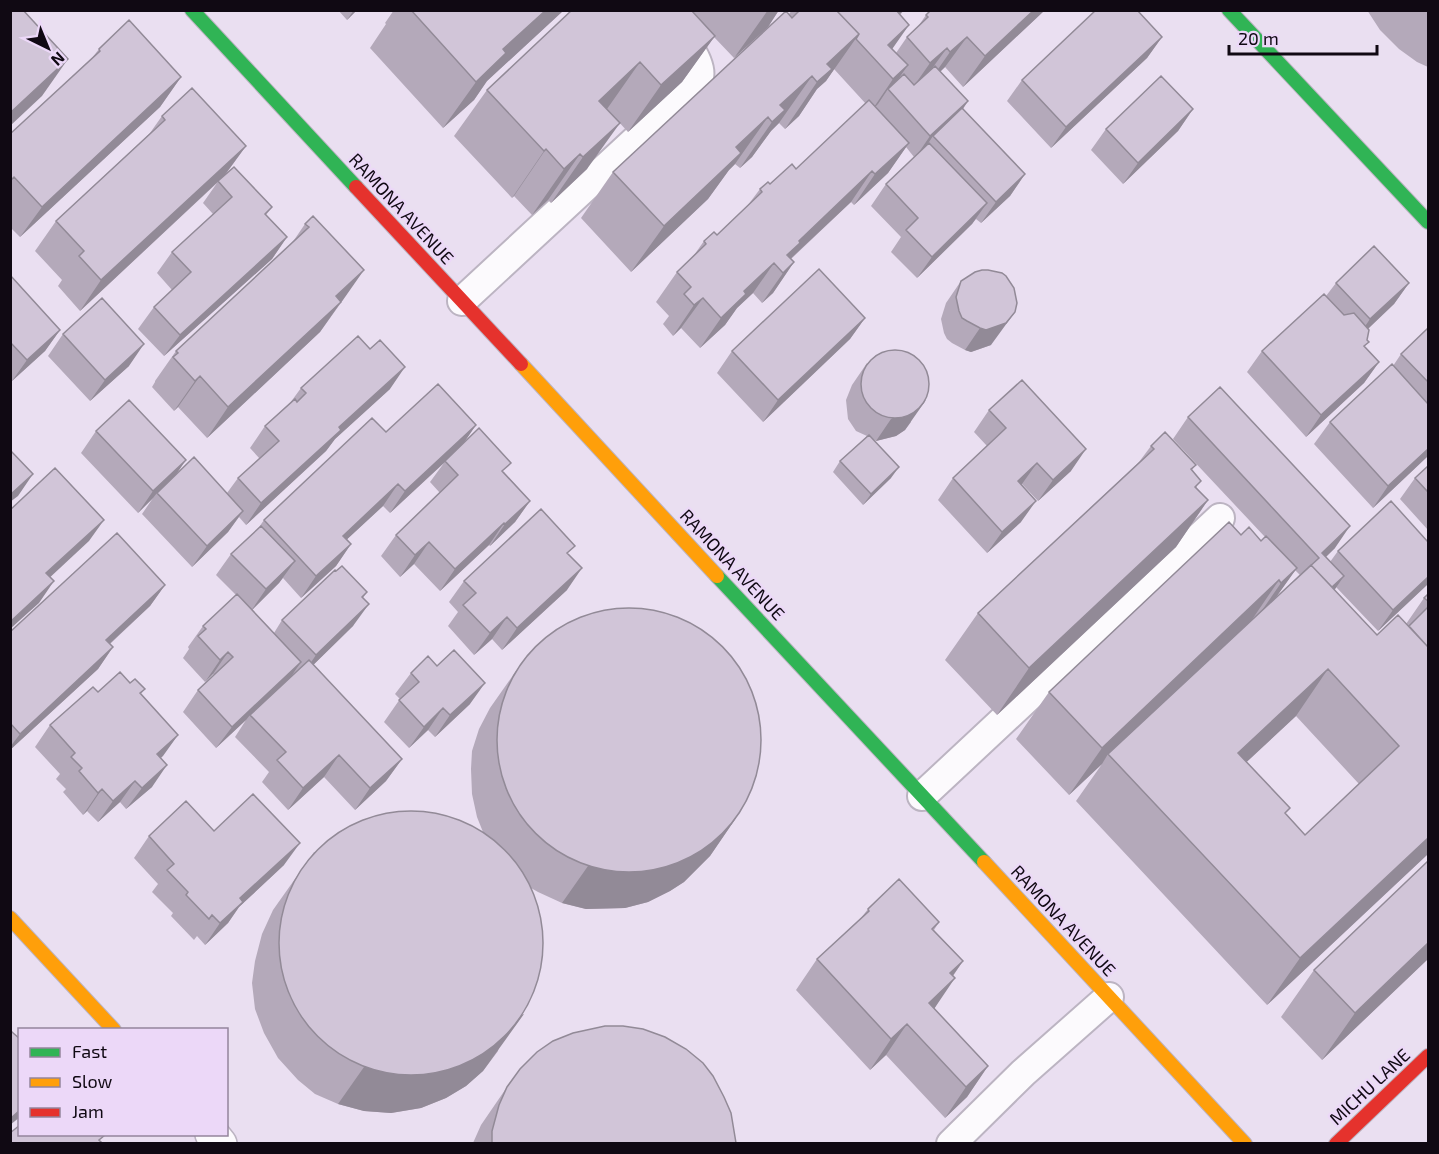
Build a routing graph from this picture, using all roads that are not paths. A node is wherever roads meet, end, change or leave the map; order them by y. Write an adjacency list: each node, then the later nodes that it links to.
1 (192, 10): 5 (street, RAMONA AVENUE)
2 (660, 10): 5 (lane)
3 (1229, 10): 4 (street)
4 (1428, 222)
5 (462, 301): 7 (street, RAMONA AVENUE)
6 (1220, 518): 7 (lane)
7 (922, 796): 9 (street, RAMONA AVENUE)
8 (10, 918): 10 (street)
9 (1109, 997): 12 (lane); 13 (street, RAMONA AVENUE)
10 (113, 1028)
11 (1428, 1056): 14 (street, MICHU LANE)
12 (951, 1143)
13 (1245, 1143)
14 (1336, 1143)

